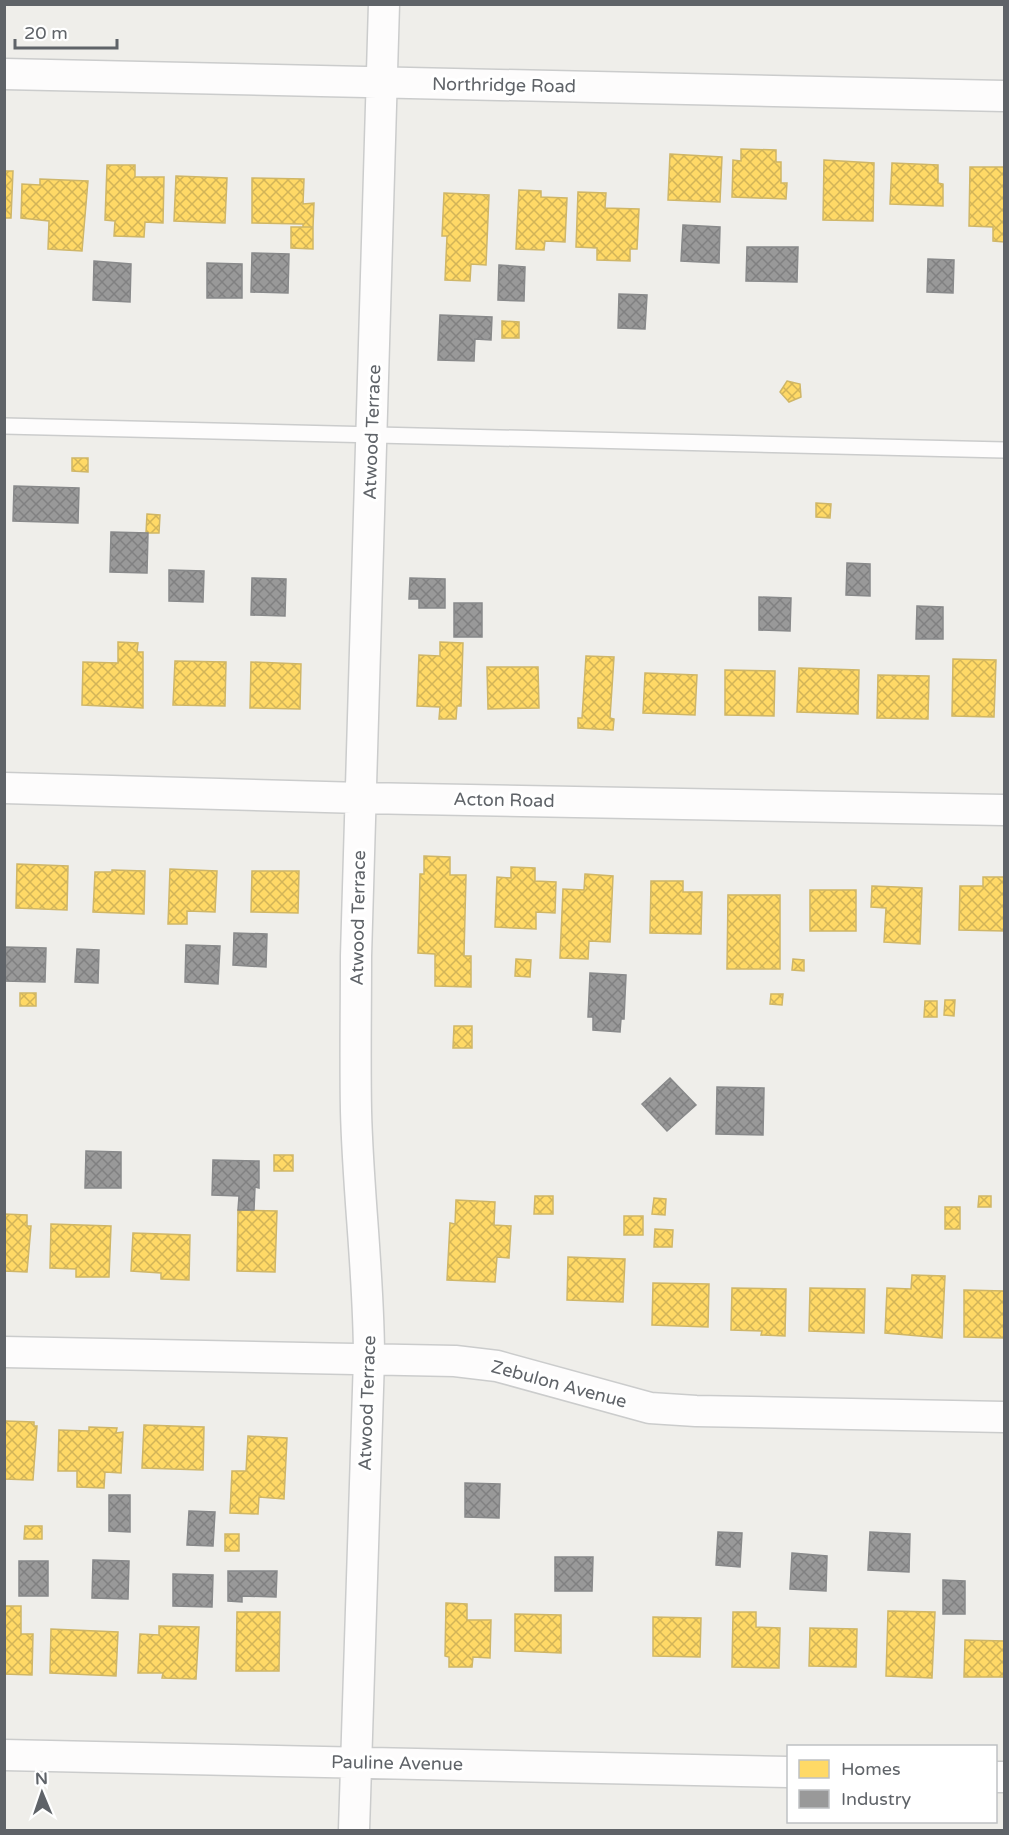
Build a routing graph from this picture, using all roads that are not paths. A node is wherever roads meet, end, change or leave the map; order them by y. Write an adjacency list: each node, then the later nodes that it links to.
1 (384, 4): 3 (street, Atwood Terrace)
2 (4, 74): 3 (street, Northridge Road)
3 (381, 84): 4 (street, Northridge Road); 6 (street, Atwood Terrace)
4 (1005, 96)
5 (4, 426): 6 (lane)
6 (372, 435): 7 (lane); 9 (street, Atwood Terrace)
7 (1005, 450)
8 (4, 788): 9 (street, Acton Road)
9 (361, 798): 10 (street, Acton Road); 12 (street, Atwood Terrace)
10 (1005, 810)
11 (4, 1352): 12 (street, Zebulon Avenue)
12 (369, 1358): 13 (street, Zebulon Avenue); 15 (street, Atwood Terrace)
13 (1005, 1417)
14 (4, 1755): 15 (street, Pauline Avenue)
15 (357, 1761): 16 (street, Pauline Avenue); 17 (street, Atwood Terrace)
16 (787, 1772)
17 (354, 1830)

